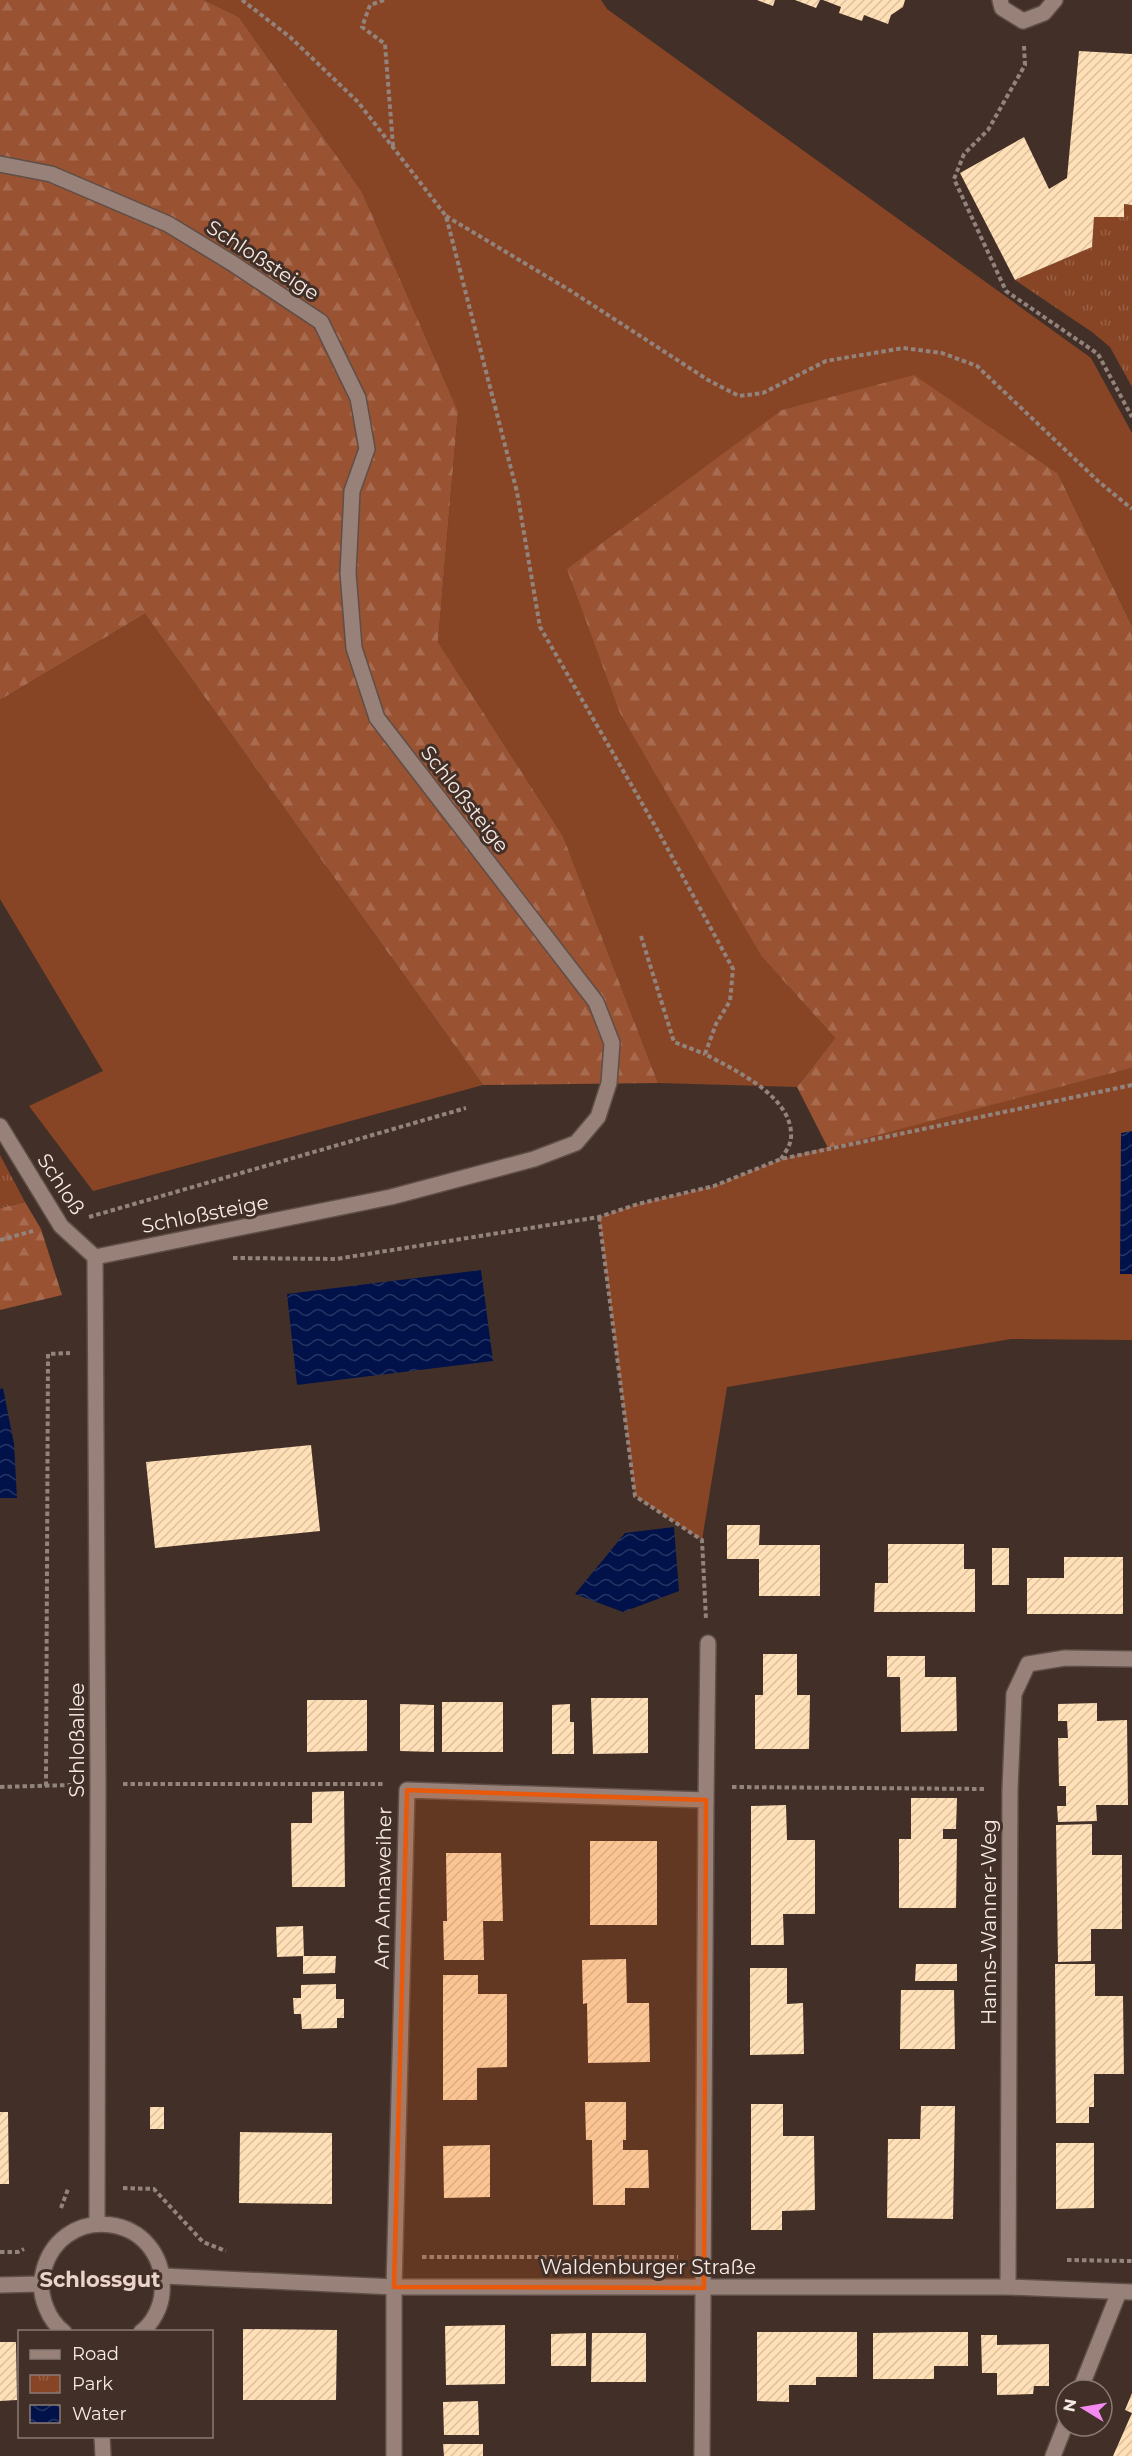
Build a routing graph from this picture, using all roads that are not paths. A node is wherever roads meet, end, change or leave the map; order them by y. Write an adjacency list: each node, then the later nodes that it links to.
1 (1000, 0): 2 (street)
2 (1055, 0)
3 (0, 164): 5 (street, Schloßsteige)
4 (0, 1126): 5 (street, Schloß)
5 (95, 1257): 9 (street, Schloßallee)
6 (708, 1643): 8 (street)
7 (1132, 1659): 15 (street, Hanns-Wanner-Weg)
8 (706, 1794): 13 (street, Am Annaweiher); 14 (street)
9 (97, 2223): 10 (street); 11 (street)
10 (164, 2276): 13 (street, Waldenburger Straße); 18 (street)
11 (41, 2284): 12 (street); 17 (street)
12 (0, 2285)
13 (394, 2287): 14 (street, Waldenburger Straße); 23 (street, Am Annaweiher)
14 (704, 2288): 15 (street, Waldenburger Straße); 24 (street)
15 (1008, 2288): 16 (street, Waldenburger Straße)
16 (1126, 2292): 19 (street)
17 (62, 2330)
18 (142, 2330)
19 (1086, 2378)
20 (102, 2438): 22 (street)
21 (1060, 2438): 25 (street)
22 (103, 2456)
23 (394, 2456)
24 (702, 2456)
25 (1053, 2456)

